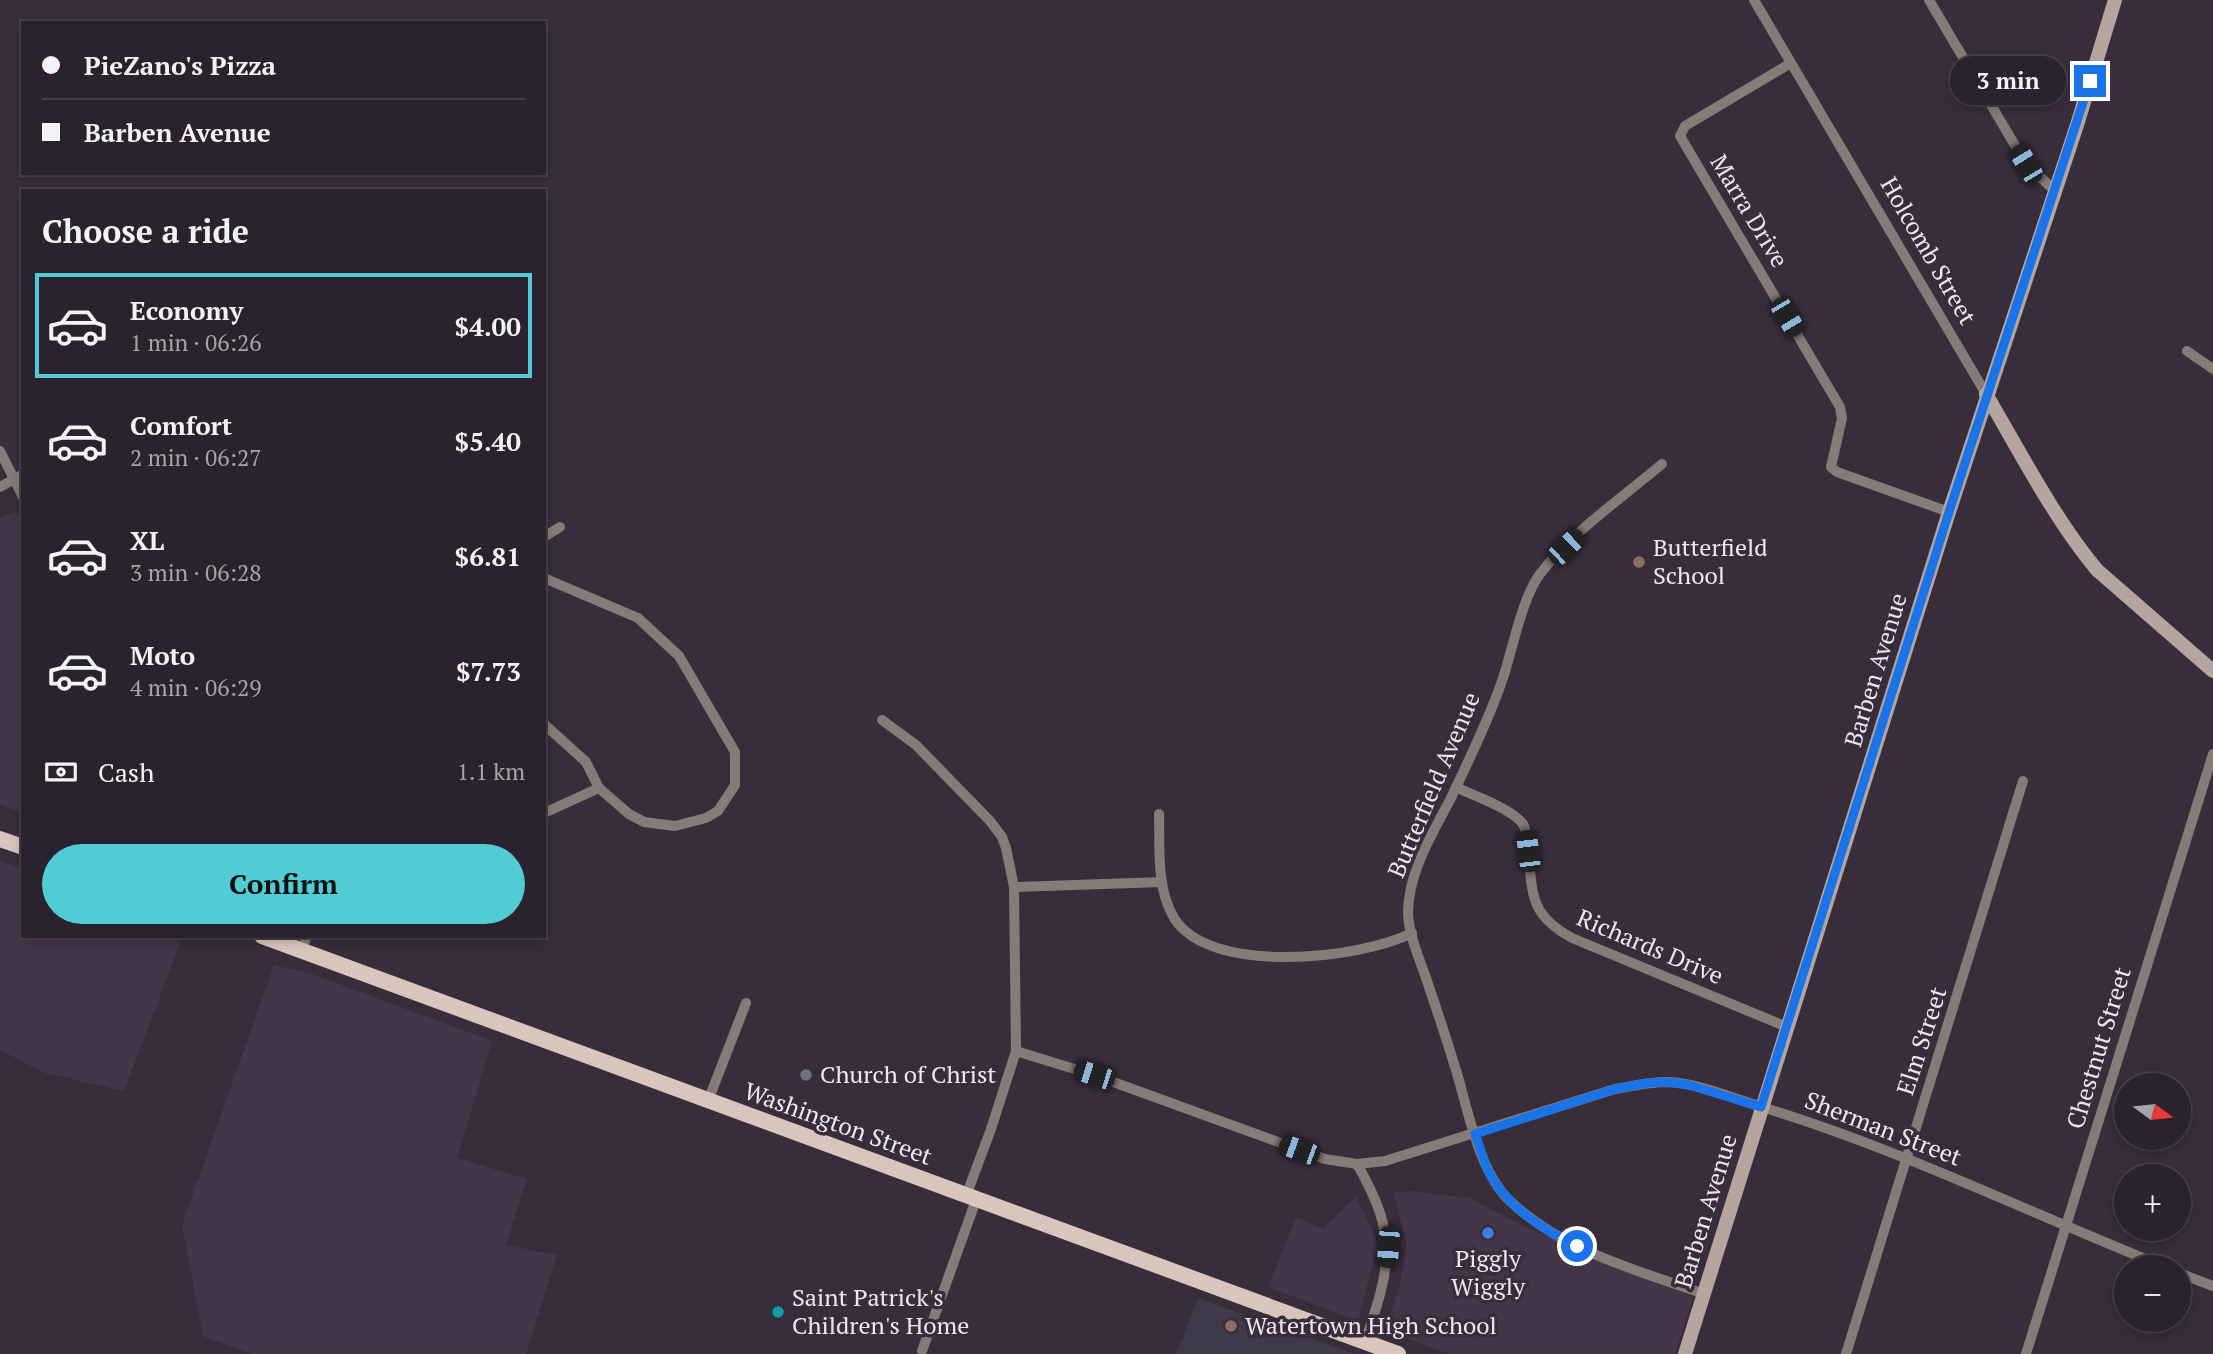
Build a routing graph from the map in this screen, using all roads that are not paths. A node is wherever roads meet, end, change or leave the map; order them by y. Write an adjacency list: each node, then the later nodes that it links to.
1 (1754, 0): 4 (street, Holcomb Street)
2 (1929, 0): 5 (street)
3 (2115, 0): 5 (street, Barben Avenue)
4 (1791, 63): 8 (street, Holcomb Street); 13 (street, Marra Drive)
5 (2054, 190): 8 (street, Barben Avenue)
6 (2187, 351): 7 (street)
7 (2213, 369)
8 (1986, 394): 13 (street, Barben Avenue); 17 (street, Holcomb Street)
9 (0, 451): 11 (street)
10 (1662, 464): 22 (street, Butterfield Avenue)
11 (18, 477): 12 (street)
12 (0, 487)
13 (1949, 512): 34 (street, Barben Avenue)
14 (560, 527): 15 (street)
15 (546, 536)
16 (546, 579): 23 (street)
17 (2213, 671)
18 (882, 720): 29 (street)
19 (546, 726): 23 (street)
20 (2213, 754): 42 (street, Chestnut Street)
21 (2024, 781): 39 (street, Elm Street)
22 (1456, 787): 30 (street, Butterfield Avenue); 34 (street, Richards Drive)
23 (600, 788): 24 (street)
24 (546, 812)
25 (1159, 814): 28 (street)
26 (0, 839): 27 (main road)
27 (21, 846)
28 (1162, 883): 29 (street); 30 (street)
29 (1014, 887): 35 (street)
30 (1412, 933): 38 (street, Butterfield Avenue)
31 (274, 938): 32 (main road, Washington Street)
32 (304, 943): 36 (main road, Washington Street)
33 (746, 1003): 36 (street)
34 (1787, 1027): 37 (street, Barben Avenue)
35 (1016, 1051): 40 (street, Sherman Street); 41 (street)
36 (708, 1101): 41 (main road, Washington Street)
37 (1761, 1107): 38 (street, Sherman Street); 39 (street, Sherman Street); 46 (street, Barben Avenue)
38 (1475, 1134): 40 (street, Sherman Street); 46 (street, Butterfield Avenue)
39 (1906, 1159): 42 (street, Sherman Street); 51 (street, Elm Street)
40 (1357, 1164): 47 (street)
41 (971, 1198): 47 (main road, Washington Street); 48 (street)
42 (2065, 1227): 43 (street, Sherman Street); 52 (street, Chestnut Street)
43 (2135, 1255)
44 (2191, 1278): 45 (street)
45 (2213, 1286)
46 (1704, 1294): 50 (street, Barben Avenue)
47 (1365, 1342): 49 (main road, Washington Street)
48 (922, 1351)
49 (1398, 1354)
50 (1685, 1354)
51 (1846, 1354)
52 (2026, 1354)

